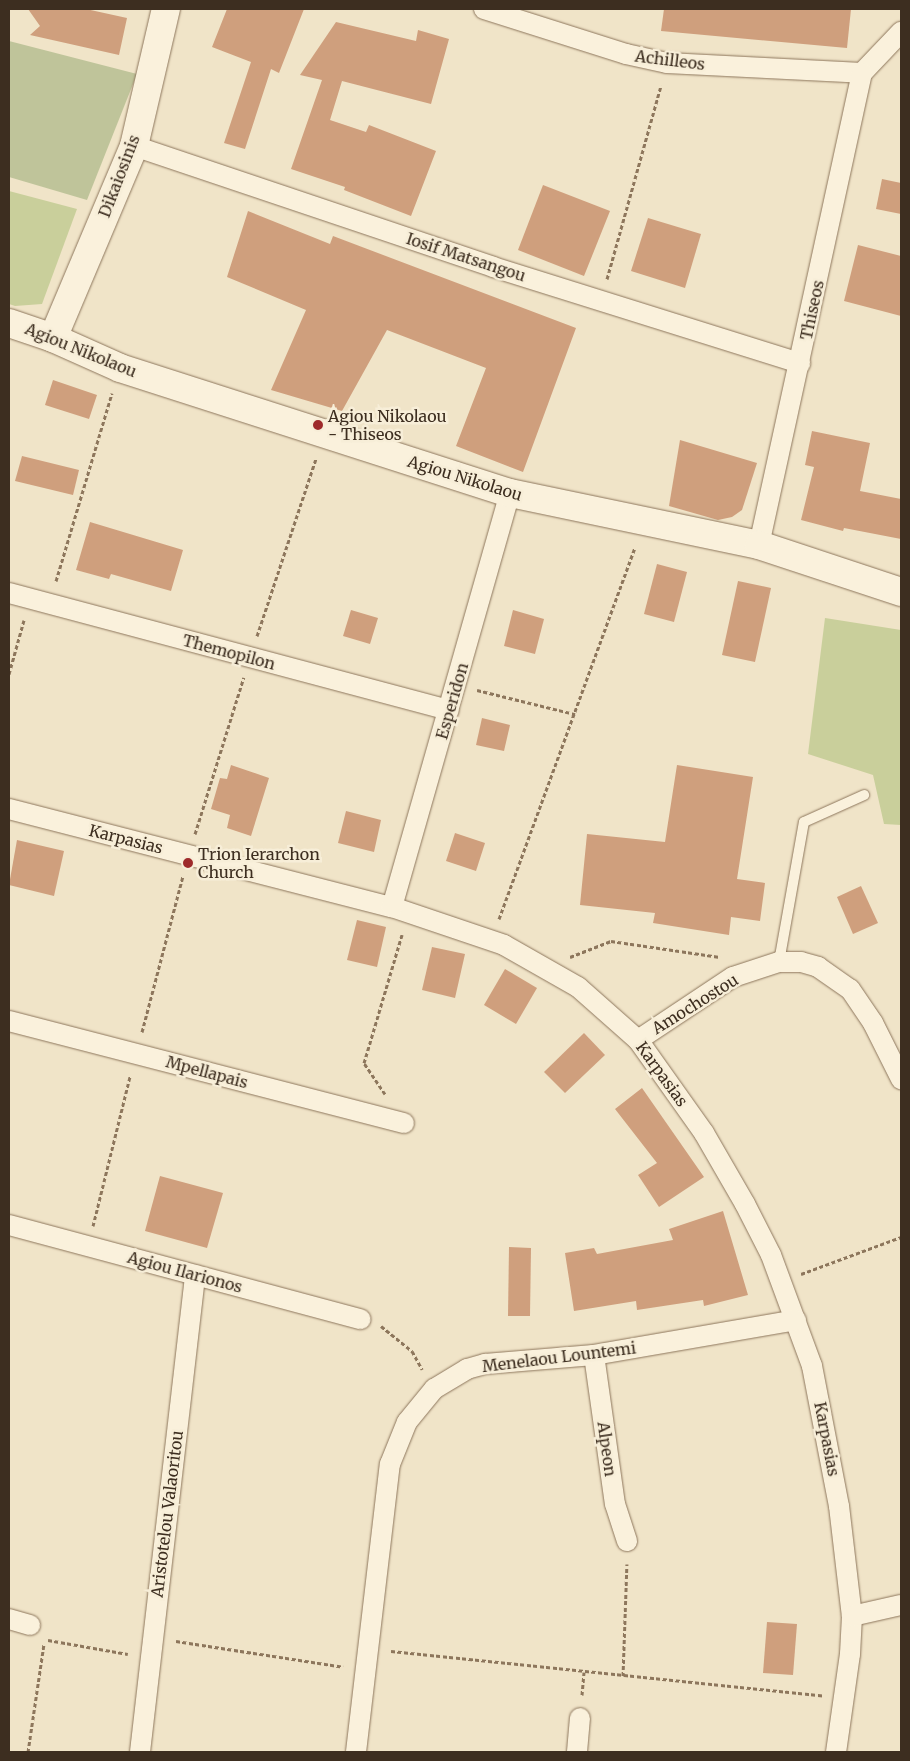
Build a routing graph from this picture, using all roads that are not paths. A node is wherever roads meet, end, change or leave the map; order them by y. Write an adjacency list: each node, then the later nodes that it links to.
1 (166, 9): 5 (street, Dikaiosinis)
2 (484, 9): 4 (street, Achilleos)
3 (901, 32): 4 (street)
4 (862, 74): 8 (street, Thiseos)
5 (134, 146): 7 (street, Dikaiosinis); 8 (street, Iosif Matsangou)
6 (9, 323): 7 (street, Agiou Nikolaou)
7 (53, 338): 9 (street, Agiou Nikolaou)
8 (800, 363): 10 (street, Thiseos)
9 (510, 493): 10 (street, Agiou Nikolaou); 13 (street, Esperidon)
10 (759, 545): 11 (street, Agiou Nikolaou)
11 (901, 592)
12 (9, 593): 13 (street, Themopilon)
13 (449, 710): 16 (street, Esperidon)
14 (864, 795): 17 (lane)
15 (9, 809): 16 (street, Karpasias)
16 (401, 910): 19 (street, Karpasias)
17 (780, 962): 19 (street, Amochostou); 20 (street, Amochostou)
18 (9, 1021): 21 (street, Mpellapais)
19 (638, 1040): 25 (street, Karpasias)
20 (901, 1079)
21 (404, 1123)
22 (9, 1225): 23 (street, Agiou Ilarionos)
23 (195, 1275): 24 (street, Agiou Ilarionos); 33 (street, Aristotelou Valaoritou)
24 (361, 1319)
25 (796, 1320): 26 (street, Menelaou Lountemi); 29 (street, Karpasias)
26 (594, 1356): 27 (street, Alpeon); 34 (street, Menelaou Lountemi)
27 (628, 1541)
28 (901, 1606): 29 (street)
29 (852, 1616): 36 (street, Karpasias)
30 (9, 1619): 31 (street)
31 (30, 1625)
32 (580, 1718): 35 (street)
33 (140, 1752)
34 (356, 1752)
35 (577, 1752)
36 (836, 1752)

